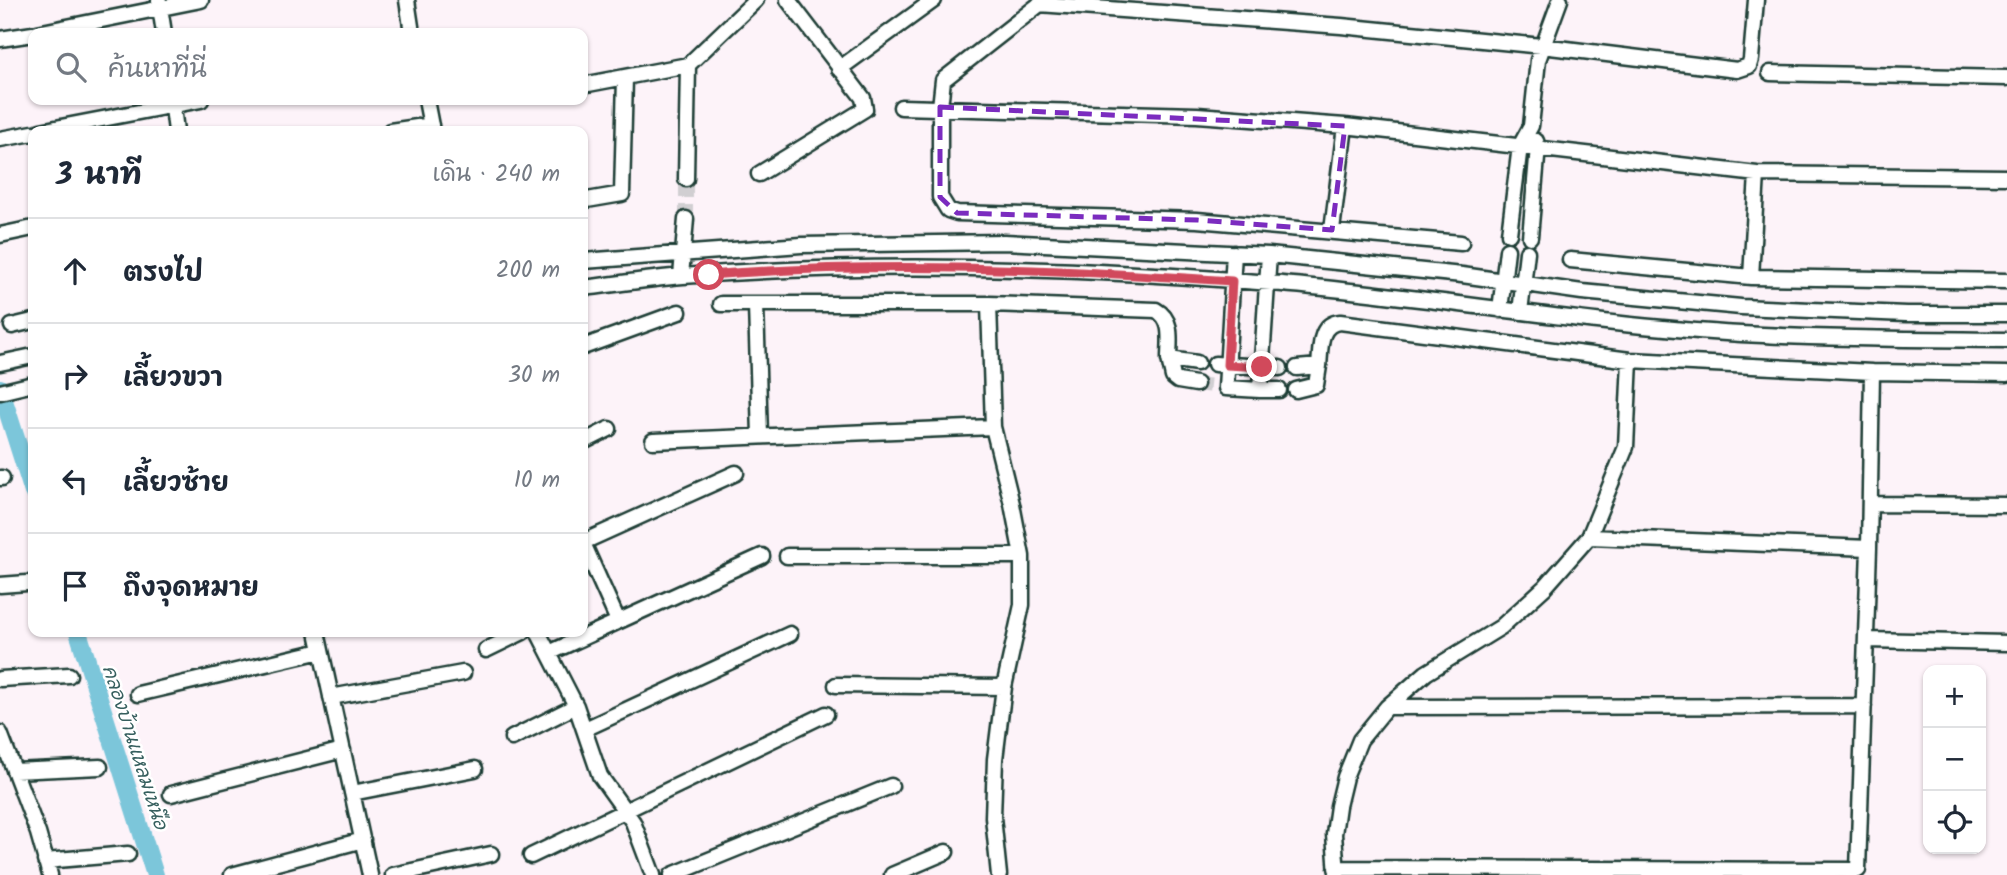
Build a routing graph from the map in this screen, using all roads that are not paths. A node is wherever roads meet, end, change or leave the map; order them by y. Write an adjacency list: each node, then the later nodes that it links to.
1 (201, 0): 9 (street)
2 (407, 0): 12 (street)
3 (756, 0): 16 (street)
4 (788, 0): 17 (street)
5 (934, 0): 17 (street)
6 (1560, 0): 15 (street)
7 (1756, 0): 15 (street)
8 (1042, 2): 15 (street); 26 (street)
9 (160, 4): 10 (street); 11 (street)
10 (60, 28)
11 (162, 28)
12 (410, 28)
13 (28, 35): 14 (street)
14 (0, 39)
15 (1542, 46): 31 (street)
16 (688, 65): 19 (street); 39 (street)
17 (839, 69): 36 (street)
18 (1770, 74): 20 (street)
19 (625, 78): 21 (street); 40 (street)
20 (2007, 78)
21 (588, 84)
22 (163, 105): 27 (street)
23 (172, 105): 28 (street)
24 (427, 105): 29 (street)
25 (901, 107): 26 (street)
26 (940, 107): 30 (street); 43 (street)
27 (64, 126)
28 (175, 126)
29 (431, 126)
30 (1345, 126): 34 (street); 43 (street)
31 (1531, 126): 34 (street); 35 (street)
32 (28, 134): 33 (street)
33 (0, 139)
34 (1520, 145): 35 (street); 35 (street)
35 (1538, 147): 37 (street)
36 (759, 174)
37 (1756, 174): 38 (street); 54 (street)
38 (2007, 177)
39 (686, 179)
40 (588, 201)
41 (686, 219): 48 (street)
42 (28, 229): 44 (street)
43 (1332, 230): 45 (street)
44 (0, 235)
45 (1461, 243)
46 (1507, 250): 56 (street)
47 (1527, 252): 59 (street)
48 (684, 253): 49 (street); 52 (street); 53 (street)
49 (1234, 253): 50 (street); 55 (street)
50 (1269, 255): 56 (street); 58 (street)
51 (1570, 260): 54 (street)
52 (588, 261)
53 (681, 276): 55 (street); 60 (street)
54 (1751, 277): 57 (street)
55 (1232, 281): 58 (street); 79 (street)
56 (1503, 281): 59 (street); 65 (street)
57 (2007, 281)
58 (1268, 283): 65 (street); 81 (street)
59 (1524, 283): 64 (street); 67 (street)
60 (588, 287)
61 (721, 304): 63 (street)
62 (989, 304): 63 (street); 75 (street); 92 (street)
63 (756, 305): 94 (street)
64 (1741, 307): 68 (street); 71 (street)
65 (1500, 310): 67 (street)
66 (679, 312): 73 (street)
67 (1520, 312): 71 (street)
68 (2007, 314)
69 (28, 322): 70 (street)
70 (12, 326)
71 (1741, 334): 72 (street)
72 (2007, 340)
73 (588, 345)
74 (28, 357): 77 (street)
75 (1169, 359): 78 (street); 86 (street)
76 (1630, 360): 80 (street); 84 (street); 100 (street)
77 (6, 362)
78 (1197, 363)
79 (1221, 364): 81 (street); 88 (street)
80 (1319, 366): 83 (street); 90 (street)
81 (1262, 367): 82 (street); 88 (street)
82 (1280, 368)
83 (1297, 368)
84 (1872, 372): 85 (street); 98 (street)
85 (2007, 374)
86 (1196, 384)
87 (28, 385): 91 (street)
88 (1260, 390): 89 (street)
89 (1279, 390)
90 (1296, 390)
91 (0, 392)
92 (993, 427): 94 (street); 106 (street)
93 (608, 429): 95 (street)
94 (760, 436): 96 (street)
95 (588, 439)
96 (653, 441)
97 (736, 473): 101 (street)
98 (1870, 503): 99 (street); 102 (street)
99 (2007, 505)
100 (1589, 537): 102 (street); 130 (street)
101 (588, 540)
102 (1870, 548): 116 (street)
103 (588, 553): 109 (street)
104 (762, 556): 109 (street)
105 (787, 556): 106 (street)
106 (1022, 556): 125 (street)
107 (27, 583): 108 (street)
108 (0, 585)
109 (618, 621): 111 (street)
110 (790, 634): 132 (street)
111 (588, 635)
112 (318, 637): 119 (street)
113 (513, 637): 118 (street)
114 (541, 637): 120 (street)
115 (584, 637): 120 (street)
116 (1866, 640): 117 (street); 129 (street)
117 (2007, 643)
118 (486, 650)
119 (321, 651): 126 (street); 127 (street)
120 (549, 653): 128 (street)
121 (463, 673): 127 (street)
122 (69, 675): 123 (street)
123 (0, 679)
124 (836, 685): 125 (street)
125 (1003, 688): 156 (street)
126 (138, 694)
127 (331, 698): 135 (street)
128 (576, 706): 132 (street); 134 (street)
129 (1864, 706): 130 (street); 149 (street)
130 (1387, 707): 149 (street)
131 (826, 714): 142 (street)
132 (585, 729): 142 (street)
133 (0, 733): 138 (street)
134 (512, 738)
135 (343, 750): 140 (street); 141 (street)
136 (100, 767): 138 (street)
137 (475, 769): 140 (street)
138 (14, 771): 148 (street)
139 (891, 786): 154 (street)
140 (352, 793): 143 (street)
141 (171, 794)
142 (625, 811): 147 (street); 153 (street)
143 (363, 841): 150 (street); 151 (street)
144 (946, 852): 155 (street)
145 (128, 853): 148 (street)
146 (491, 854): 152 (street)
147 (531, 856)
148 (47, 868)
149 (1337, 871)
150 (232, 875)
151 (370, 875)
152 (393, 875)
153 (653, 875)
154 (672, 875)
155 (892, 875)
156 (999, 875)

